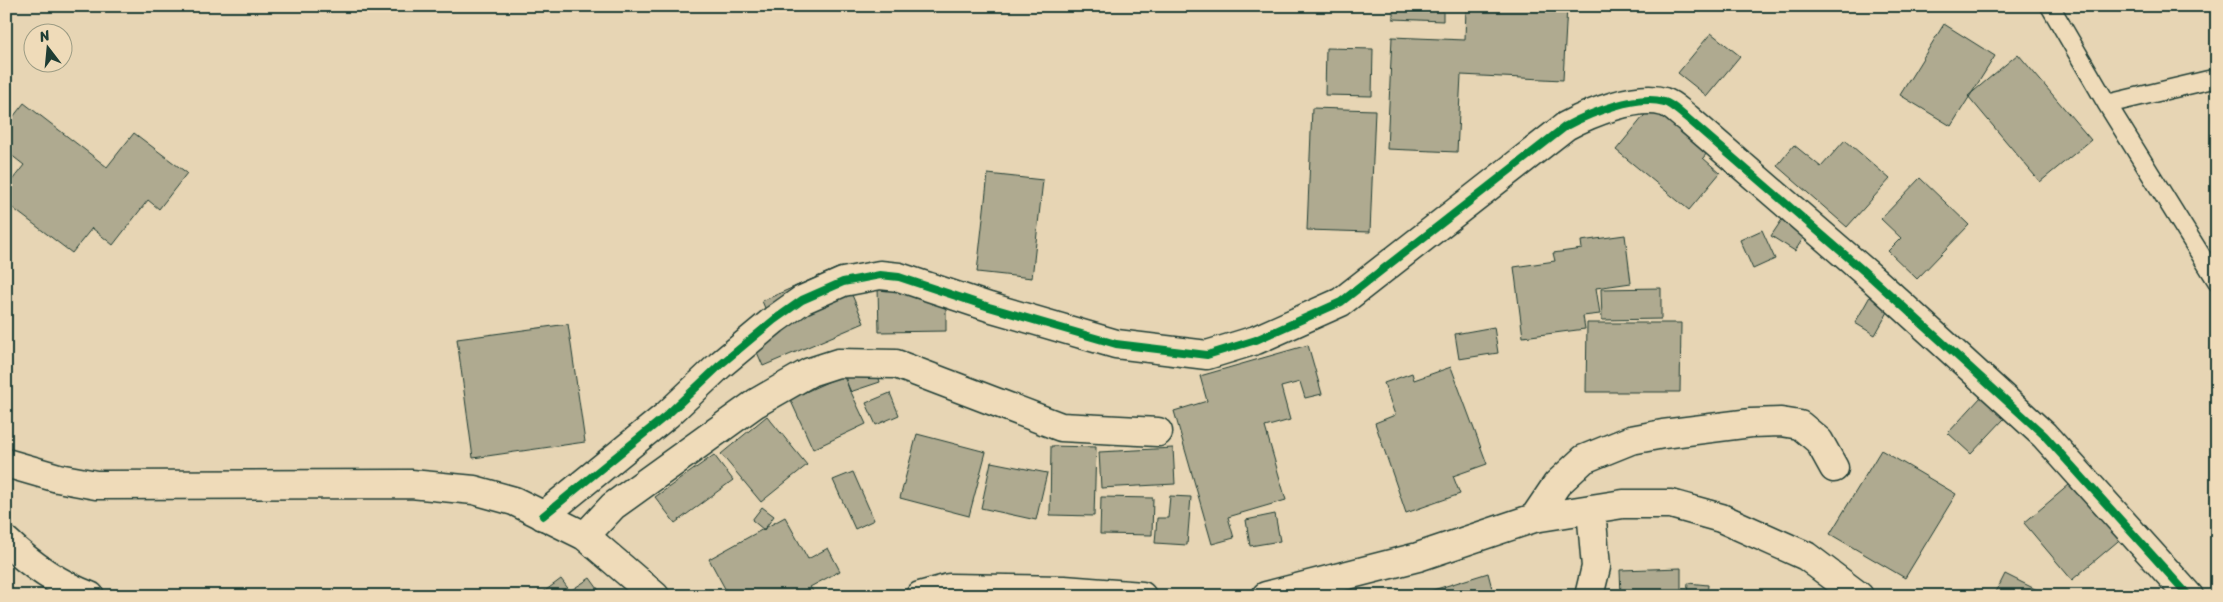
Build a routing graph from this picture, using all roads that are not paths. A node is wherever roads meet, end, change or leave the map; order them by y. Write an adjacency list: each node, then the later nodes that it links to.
1 (2050, 6): 3 (lane)
2 (2217, 78): 3 (lane)
3 (2107, 104): 4 (lane)
4 (2217, 281)
5 (1158, 432): 11 (street)
6 (6, 463): 9 (street)
7 (1834, 468): 10 (street)
8 (1591, 509): 10 (street); 18 (street); 19 (street)
9 (543, 516): 11 (street); 20 (street)
10 (1534, 518): 17 (street)
11 (585, 536): 14 (street)
12 (6, 540): 13 (street)
13 (90, 596)
14 (655, 596)
15 (920, 596): 16 (street)
16 (1142, 596)
17 (1266, 596)
18 (1589, 596)
19 (1859, 596)
20 (2189, 596)

